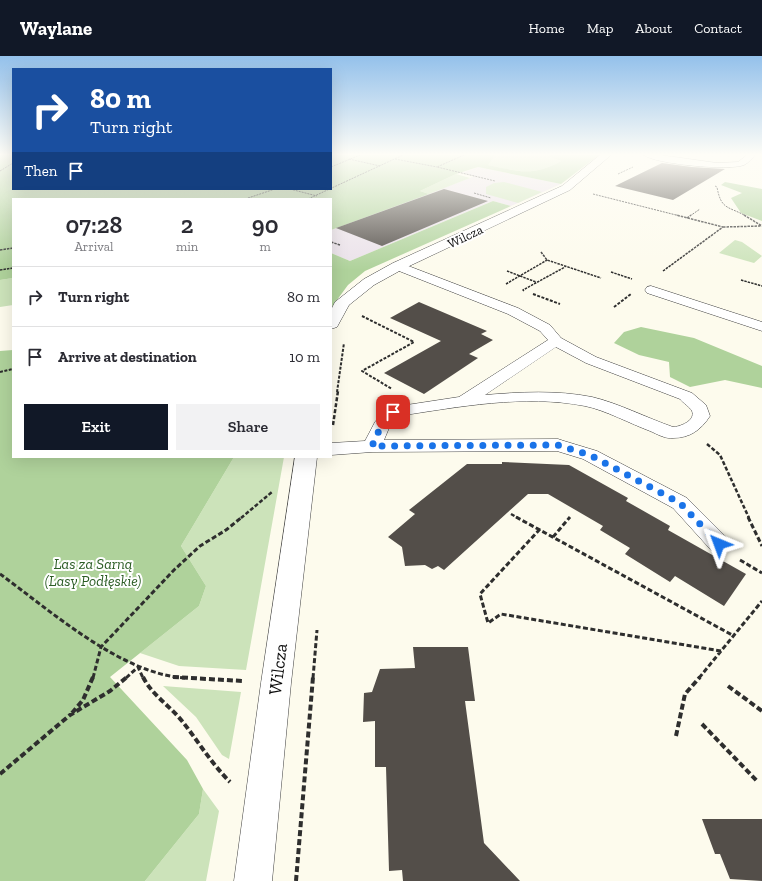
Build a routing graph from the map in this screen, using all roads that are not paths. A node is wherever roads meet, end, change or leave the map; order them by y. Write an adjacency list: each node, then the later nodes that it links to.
1 (557, 194): 2 (street, Wilcza)
2 (398, 266): 4 (street, Wilcza); 6 (lane)
3 (651, 290): 5 (lane)
4 (332, 322)
5 (762, 327)
6 (556, 341): 7 (lane); 7 (lane)
7 (463, 401): 8 (lane)
8 (372, 446): 9 (lane); 11 (lane)
9 (332, 448)
10 (306, 458): 12 (street, Wilcza)
11 (719, 544)
12 (253, 881)

